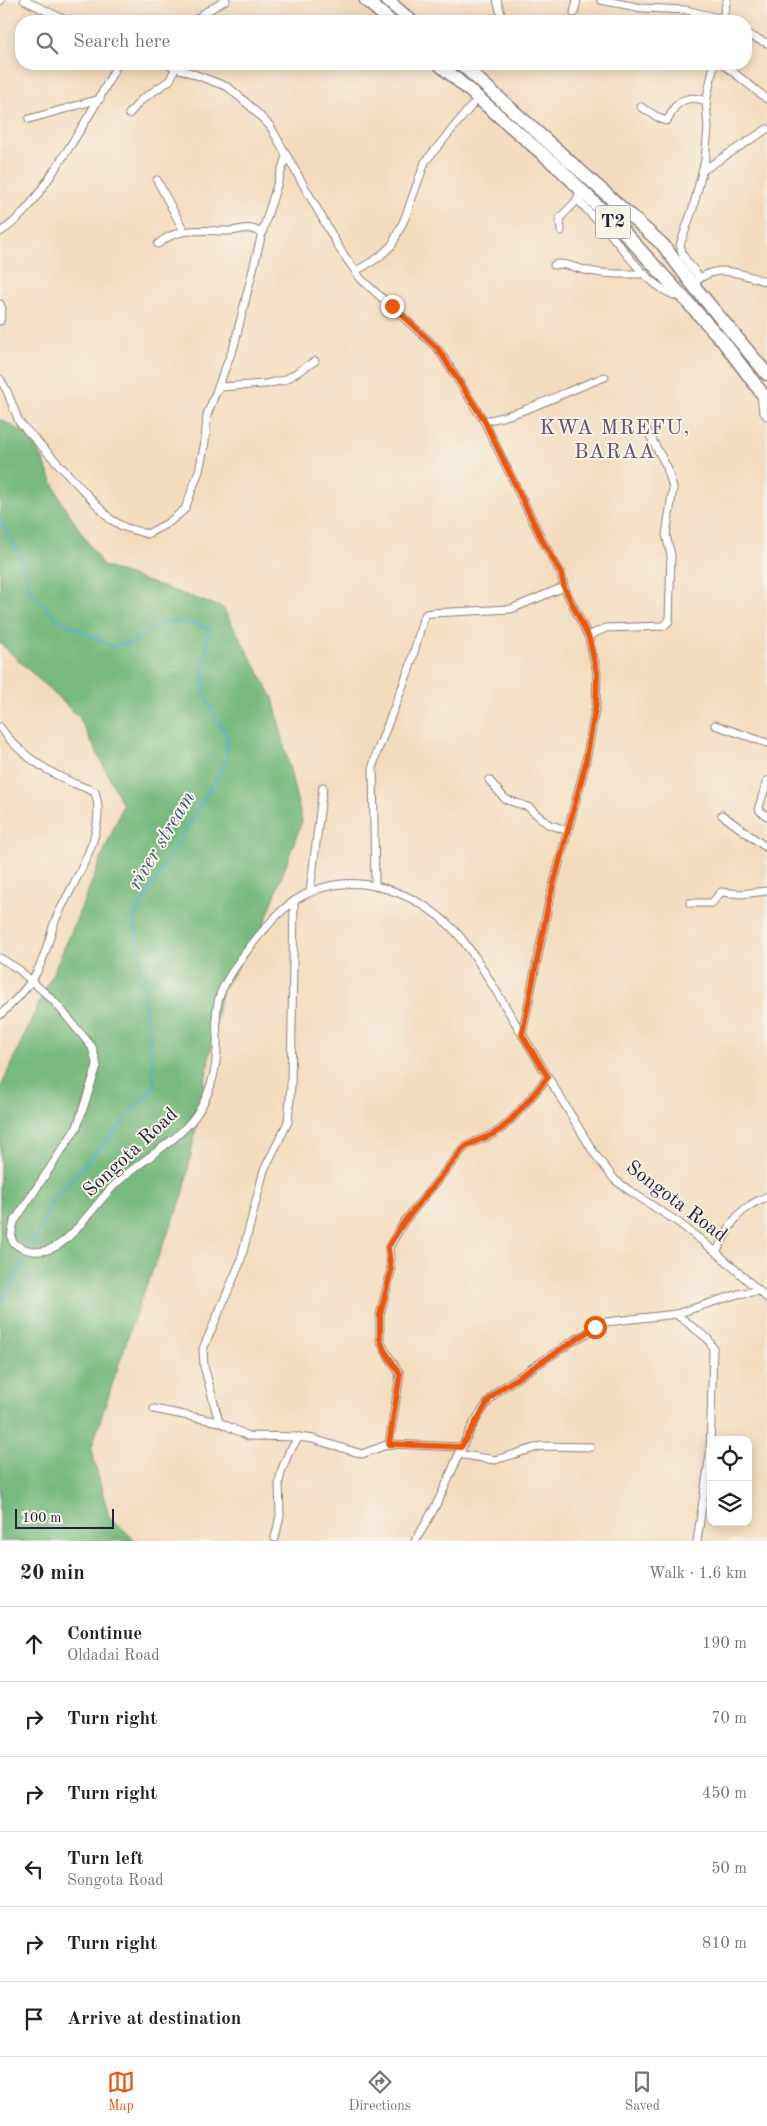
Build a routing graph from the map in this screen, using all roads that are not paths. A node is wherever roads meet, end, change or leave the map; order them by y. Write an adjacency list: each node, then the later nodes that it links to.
1 (24, 0): 10 (street)
2 (226, 0): 11 (street)
3 (366, 0): 12 (highway)
4 (387, 0): 13 (highway)
5 (497, 0): 14 (street)
6 (577, 0): 9 (street)
7 (601, 0): 15 (street)
8 (727, 0): 16 (street)
9 (574, 13)
10 (55, 15)
11 (202, 15)
12 (383, 15)
13 (404, 15)
14 (501, 15)
15 (704, 15)
16 (723, 15)
17 (752, 36): 18 (street)
18 (767, 42)
19 (114, 70): 27 (street)
20 (174, 70): 31 (street)
21 (189, 70): 34 (street)
22 (446, 70): 26 (highway, T2)
23 (468, 70): 46 (highway, T2)
24 (713, 70): 29 (street)
25 (731, 70): 28 (street)
26 (478, 98): 37 (highway, T2); 44 (street)
27 (100, 99): 32 (street); 40 (street)
28 (767, 99)
29 (706, 102): 30 (street); 35 (street)
30 (641, 107)
31 (129, 114)
32 (29, 119)
33 (767, 129): 35 (street)
34 (286, 156): 41 (street); 44 (street)
35 (702, 171): 46 (street)
36 (157, 180): 38 (street)
37 (578, 193): 39 (street); 45 (street); 48 (highway, T2)
38 (184, 231): 41 (street); 42 (street)
39 (561, 231)
40 (0, 232)
41 (262, 233): 55 (street)
42 (158, 244)
43 (554, 265): 45 (street)
44 (356, 271): 58 (street)
45 (645, 274): 48 (street)
46 (696, 281): 47 (street); 52 (highway, T2)
47 (767, 282)
48 (684, 298): 56 (highway, T2)
49 (0, 304): 50 (street)
50 (0, 321)
51 (314, 362): 55 (street)
52 (767, 374)
53 (605, 377): 58 (street)
54 (0, 380): 55 (street)
55 (219, 387)
56 (764, 395): 57 (street)
57 (767, 416)
58 (484, 420): 60 (street)
59 (645, 427): 61 (street)
60 (564, 587): 61 (street); 72 (street)
61 (588, 636): 70 (street)
62 (715, 725): 64 (street)
63 (0, 727): 78 (street)
64 (767, 743)
65 (489, 780): 70 (street)
66 (767, 782): 69 (street)
67 (323, 786): 73 (street)
68 (722, 816): 71 (street)
69 (767, 816)
70 (569, 831): 80 (street)
71 (767, 848)
72 (375, 885): 73 (street, Songota Road); 80 (street, Songota Road)
73 (310, 892): 75 (street, Songota Road)
74 (767, 892): 76 (street)
75 (294, 902): 78 (street, Songota Road); 88 (street)
76 (690, 903)
77 (0, 958): 78 (street)
78 (32, 980): 79 (street)
79 (0, 1015)
80 (522, 1035): 81 (street, Songota Road)
81 (548, 1077): 83 (street, Songota Road); 90 (street)
82 (767, 1196): 83 (street)
83 (716, 1252): 84 (street, Songota Road)
84 (757, 1290): 85 (street, Songota Road); 86 (street)
85 (767, 1298)
86 (676, 1314): 92 (street); 95 (street)
87 (154, 1409): 88 (street)
88 (219, 1422): 89 (street)
89 (299, 1437): 90 (street); 93 (street)
90 (389, 1444): 92 (street)
91 (591, 1447): 92 (street)
92 (460, 1450): 94 (street)
93 (275, 1538)
94 (415, 1541)
95 (697, 1541)

